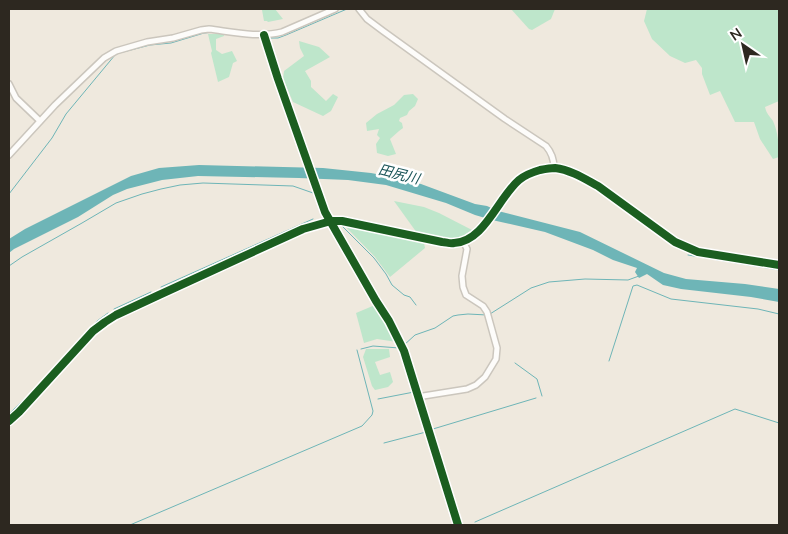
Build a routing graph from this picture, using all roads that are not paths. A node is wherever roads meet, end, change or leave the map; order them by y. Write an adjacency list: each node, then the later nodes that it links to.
1 (335, 9): 3 (street)
2 (359, 9): 7 (street)
3 (265, 37): 5 (street); 8 (street)
4 (9, 84): 5 (street)
5 (40, 121): 6 (street)
6 (9, 155)
7 (554, 168): 9 (street); 10 (street)
8 (331, 221): 9 (street); 11 (street); 12 (street)
9 (463, 241): 11 (street)
10 (779, 265)
11 (418, 397): 13 (street)
12 (9, 421)
13 (458, 525)

